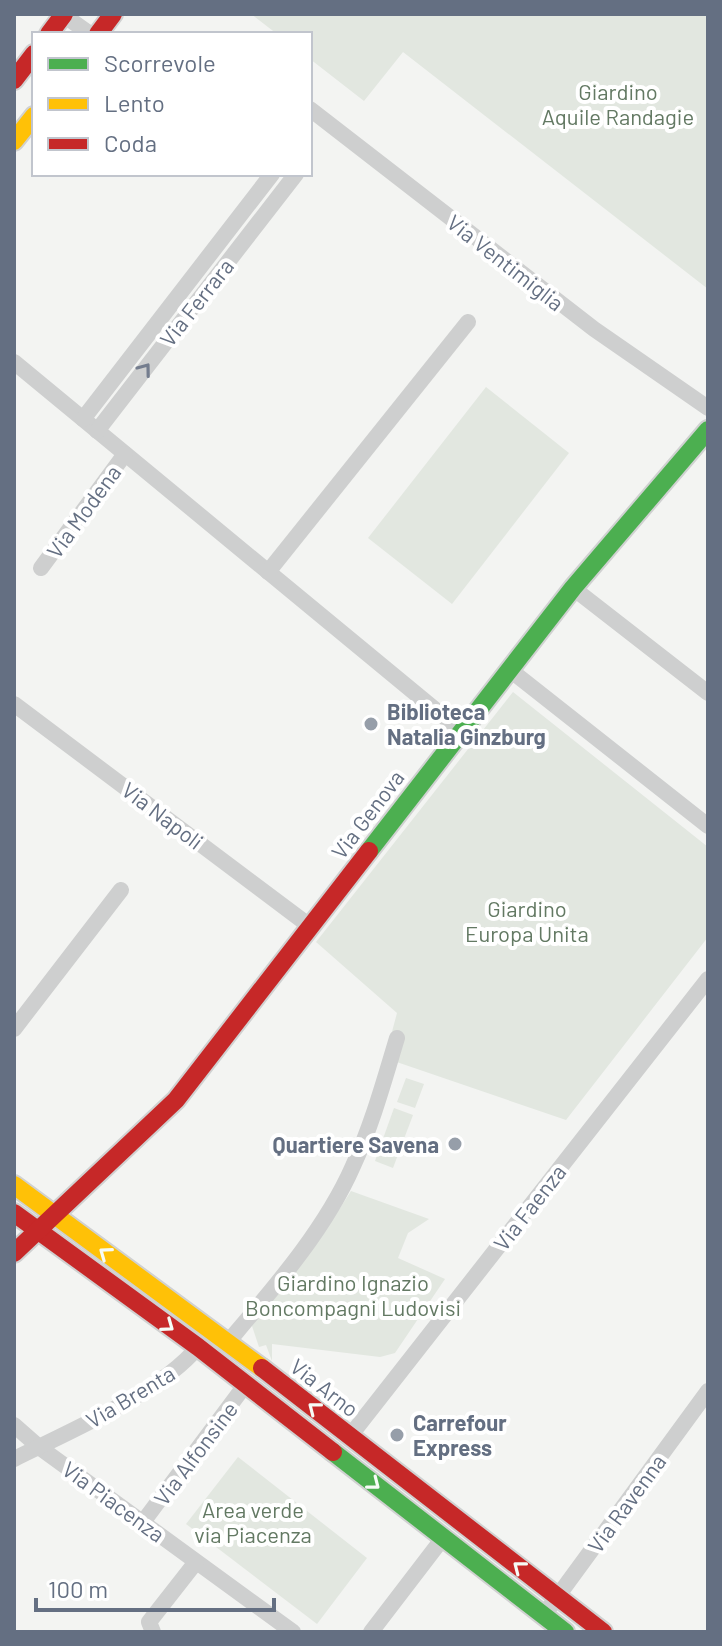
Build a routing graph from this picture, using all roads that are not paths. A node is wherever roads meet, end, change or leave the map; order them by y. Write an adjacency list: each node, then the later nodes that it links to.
1 (63, 14): 3 (street); 4 (street)
2 (113, 14): 5 (street)
3 (50, 32)
4 (87, 32)
5 (100, 32)
6 (32, 57): 7 (street)
7 (14, 80)
8 (312, 111): 15 (street, Via Ventimiglia)
9 (32, 118): 10 (street)
10 (14, 141)
11 (270, 176): 16 (street, Via Ferrara)
12 (294, 176): 18 (street, Via Ferrara, one-way to 12)
13 (468, 322): 21 (street)
14 (14, 362): 16 (street)
15 (708, 408)
16 (83, 419): 18 (street)
17 (708, 430): 22 (street, Via Genova)
18 (97, 431): 19 (street)
19 (125, 454): 20 (street, Via Modena); 21 (street)
20 (41, 568)
21 (268, 572): 26 (street)
22 (573, 588): 23 (street, Via Genova); 24 (street)
23 (509, 669): 26 (street, Via Genova); 27 (street)
24 (708, 693)
25 (14, 704): 29 (street, Via Napoli)
26 (461, 731): 29 (street, Via Genova)
27 (708, 826)
28 (121, 890): 31 (street)
29 (311, 927): 35 (street, Via Genova)
30 (708, 979): 43 (street, Via Faenza)
31 (14, 1029)
32 (397, 1038): 38 (street)
33 (14, 1185): 35 (street, Via Arno)
34 (14, 1213): 36 (street)
35 (53, 1215): 36 (street, Via Genova); 38 (street, Via Arno, one-way to 35)
36 (37, 1231): 37 (street, Via Genova); 39 (street, one-way to 39)
37 (14, 1253)
38 (228, 1342): 43 (street, Via Arno, one-way to 38)
39 (198, 1347): 40 (street); 44 (street, Via Brenta)
40 (246, 1384): 46 (street, Via Alfonsine); 47 (street, one-way to 47)
41 (708, 1391): 49 (street, Via Ravenna)
42 (14, 1425): 44 (street, Via Piacenza)
43 (350, 1436): 49 (street, Via Arno, one-way to 43)
44 (39, 1447): 45 (street, Via Brenta); 46 (street, Via Piacenza)
45 (14, 1459)
46 (143, 1522): 48 (street, Via Piacenza)
47 (443, 1538): 50 (street); 53 (street)
48 (196, 1562): 51 (street); 52 (street, Via Piacenza)
49 (557, 1597): 50 (street, Via Ravenna); 55 (street, Via Arno)
50 (544, 1615): 54 (street)
51 (153, 1632)
52 (293, 1632)
53 (371, 1632)
54 (565, 1632)
55 (603, 1632)

